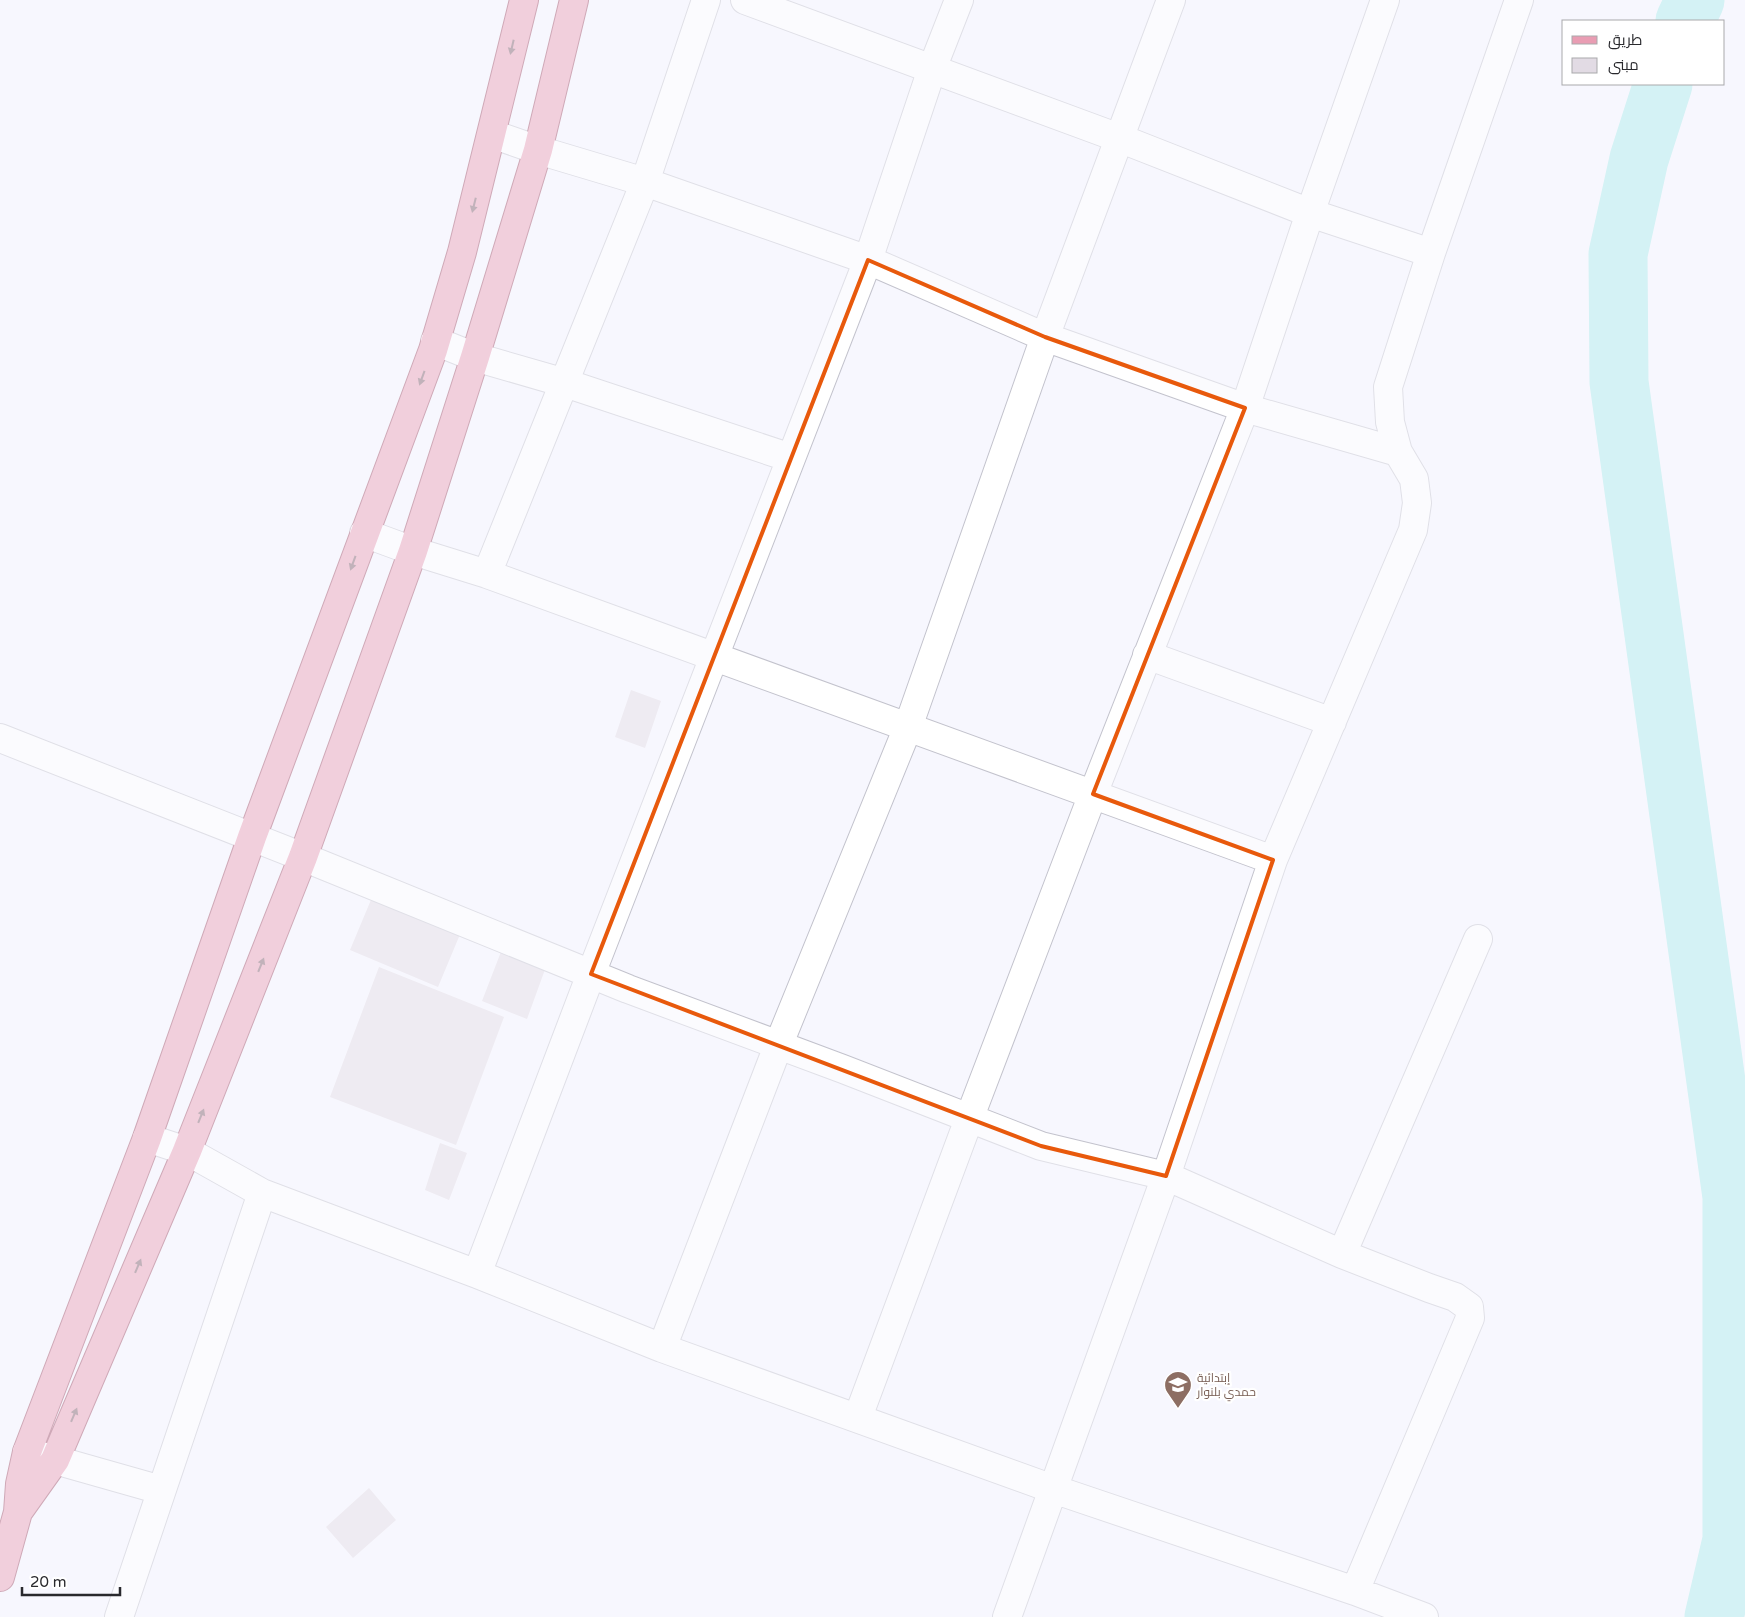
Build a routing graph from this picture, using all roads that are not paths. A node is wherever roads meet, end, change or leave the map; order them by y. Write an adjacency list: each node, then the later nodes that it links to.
1 (524, 0): 10 (main road, one-way to 10)
2 (574, 0): 12 (main road)
3 (706, 0): 13 (street)
4 (745, 0): 9 (street)
5 (959, 0): 9 (street)
6 (1171, 0): 11 (street)
7 (1386, 0): 14 (street)
8 (1519, 0): 15 (street)
9 (932, 69): 11 (street); 16 (street)
10 (492, 134): 12 (street); 18 (main road, one-way to 18)
11 (1119, 138): 14 (street); 17 (street)
12 (538, 150): 13 (street); 19 (main road)
13 (645, 182): 16 (street); 20 (street)
14 (1310, 213): 15 (street); 21 (street)
15 (1431, 253): 22 (street)
16 (868, 260): 17 (street); 23 (street)
17 (1045, 337): 21 (street); 30 (street)
18 (435, 341): 19 (street); 24 (main road, one-way to 24)
19 (475, 358): 20 (street); 25 (main road)
20 (565, 383): 23 (street); 26 (street)
21 (1245, 408): 22 (street); 27 (street)
22 (1398, 452): 29 (street)
23 (791, 458): 28 (street)
24 (364, 533): 25 (street); 33 (main road, one-way to 33)
25 (413, 551): 26 (street); 34 (main road)
26 (487, 574): 28 (street)
27 (1148, 655): 29 (street); 32 (street)
28 (713, 657): 30 (street); 37 (street)
29 (1332, 722): 35 (street)
30 (908, 727): 32 (street); 38 (street)
31 (0, 738): 33 (street)
32 (1093, 794): 35 (street); 39 (street)
33 (252, 837): 34 (street); 40 (main road)
34 (304, 857): 37 (street); 41 (main road, one-way to 34)
35 (1273, 860): 42 (street)
36 (1478, 939): 44 (street)
37 (591, 974): 38 (street); 45 (street)
38 (778, 1046): 39 (street); 46 (street)
39 (969, 1119): 42 (street); 47 (street)
40 (147, 1138): 41 (street); 48 (main road)
41 (187, 1151): 43 (street); 49 (main road, one-way to 41)
42 (1166, 1176): 44 (street); 50 (street)
43 (262, 1193): 45 (street); 51 (street)
44 (1342, 1254): 54 (street)
45 (477, 1274): 46 (street)
46 (662, 1348): 47 (street)
47 (858, 1417): 50 (street)
48 (27, 1452): 49 (street); 52 (main road)
49 (55, 1460): 51 (street); 52 (main road)
50 (1053, 1488): 54 (street); 56 (street)
51 (161, 1490): 55 (street)
52 (18, 1512): 53 (main road)
53 (0, 1577)
54 (1355, 1591): 57 (street)
55 (119, 1617)
56 (1007, 1617)
57 (1424, 1617)

